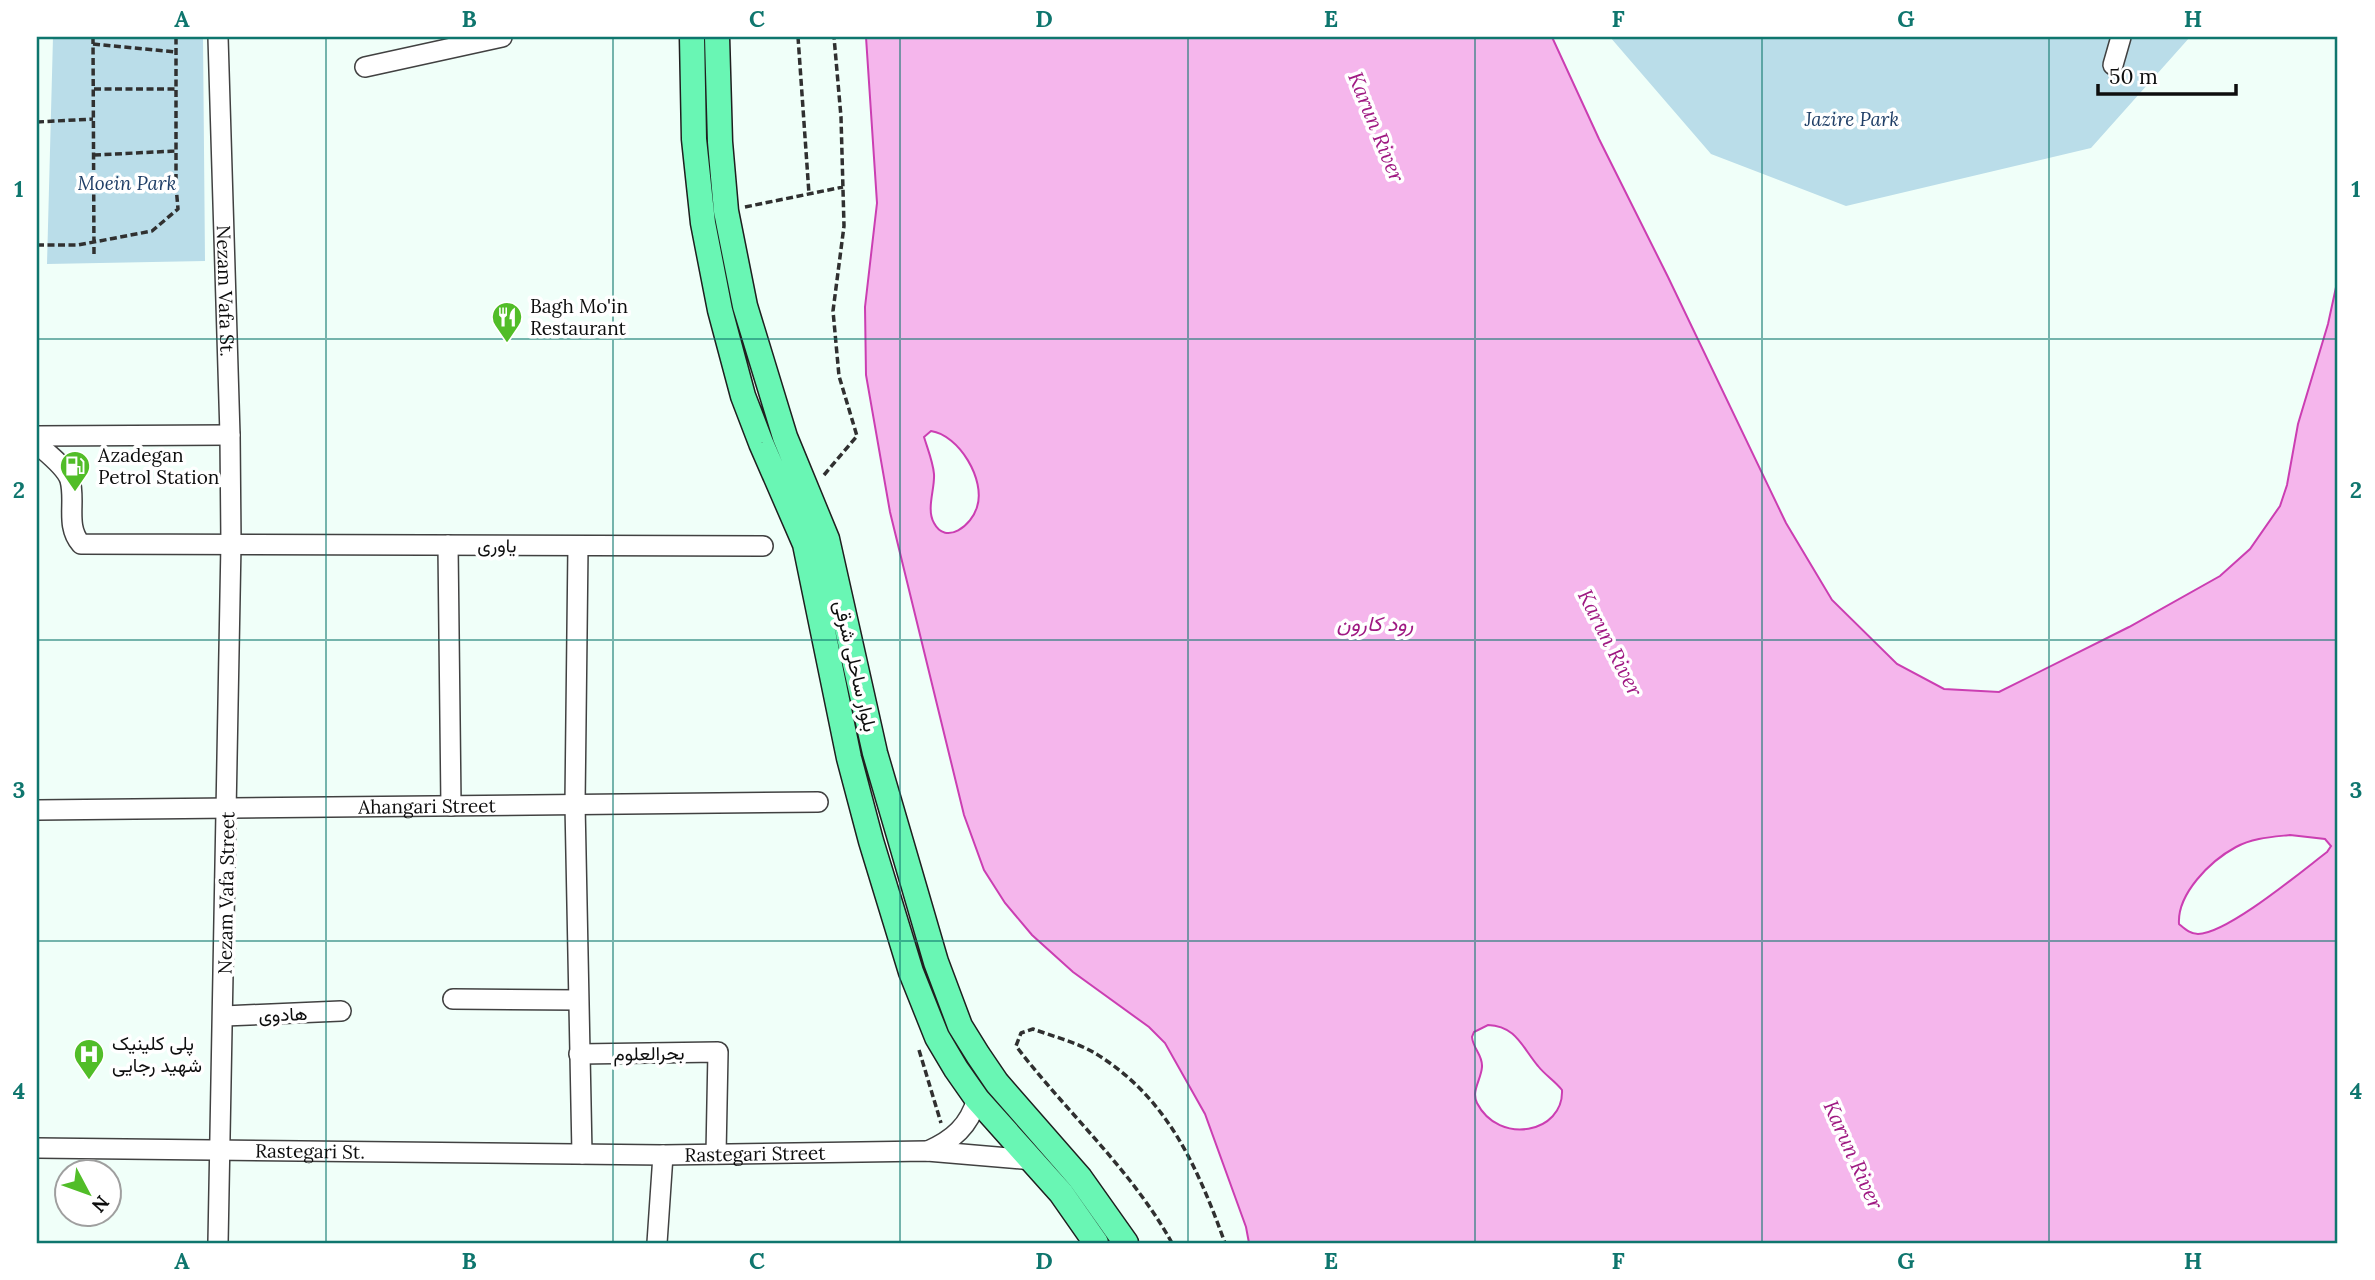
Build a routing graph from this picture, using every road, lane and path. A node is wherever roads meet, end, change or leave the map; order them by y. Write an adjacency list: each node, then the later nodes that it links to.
1 (93, 37): 10 (path)
2 (176, 37): 11 (path)
3 (218, 37): 26 (street, Nezam Vafa St.)
4 (502, 37): 13 (street)
5 (692, 37): 30 (main road, بلوار ساحلی شرقی)
6 (717, 37): 22 (main road, بلوار ساحلی شرقی)
7 (798, 37): 21 (path)
8 (834, 37): 20 (path)
9 (2121, 37): 12 (street)
10 (93, 44): 11 (path); 14 (path)
11 (176, 52): 15 (path)
12 (2113, 65)
13 (365, 67)
14 (93, 89): 15 (path); 16 (path)
15 (176, 89): 18 (path)
16 (93, 119): 17 (path); 19 (path)
17 (37, 121)
18 (176, 151): 19 (path); 23 (path)
19 (94, 155): 23 (path)
20 (843, 187): 21 (path); 29 (path)
21 (809, 194): 22 (path)
22 (726, 211): 29 (main road, بلوار ساحلی شرقی)
23 (94, 242): 24 (path); 25 (path)
24 (37, 245)
25 (93, 257)
26 (230, 435): 27 (street); 31 (street, Nezam Vafa St.)
27 (37, 436)
28 (37, 444): 31 (street, یاوری)
29 (808, 492): 30 (main road, بلوار ساحلی شرقی)
30 (809, 523): 45 (main road, بلوار ساحلی شرقی); 56 (main road, بلوار ساحلی شرقی)
31 (232, 543): 32 (street, یاوری); 38 (street, Nezam Vafa Street)
32 (448, 545): 33 (street, یاوری); 37 (street)
33 (578, 546): 34 (street, یاوری); 36 (street)
34 (763, 546)
35 (818, 802): 36 (street, Ahangari Street)
36 (575, 804): 37 (street, Ahangari Street); 41 (street)
37 (451, 806): 38 (street, Ahangari Street)
38 (228, 808): 39 (street, Ahangari Street); 43 (street, Nezam Vafa Street)
39 (37, 810)
40 (453, 999): 41 (street)
41 (578, 1000): 44 (street)
42 (341, 1011): 43 (street, هادوی)
43 (224, 1016): 47 (street, Nezam Vafa Street)
44 (579, 1054): 49 (street); 51 (street, بحرالعلوم)
45 (977, 1099): 48 (street); 52 (main road, بلوار ساحلی شرقی)
46 (37, 1148): 47 (street, Rastegari St.)
47 (222, 1150): 49 (street, Rastegari St.); 53 (street, Nezam Vafa Street)
48 (927, 1151): 51 (street, Rastegari Street); 52 (street, Rastegari Street)
49 (582, 1154): 50 (street, Rastegari Street)
50 (663, 1154): 51 (street, Rastegari Street); 54 (street)
51 (716, 1154)
52 (1033, 1160): 55 (main road, بلوار ساحلی شرقی)
53 (218, 1243)
54 (657, 1243)
55 (1096, 1243)
56 (1126, 1243)
57 (1172, 1243): 58 (path)
58 (1225, 1243)

